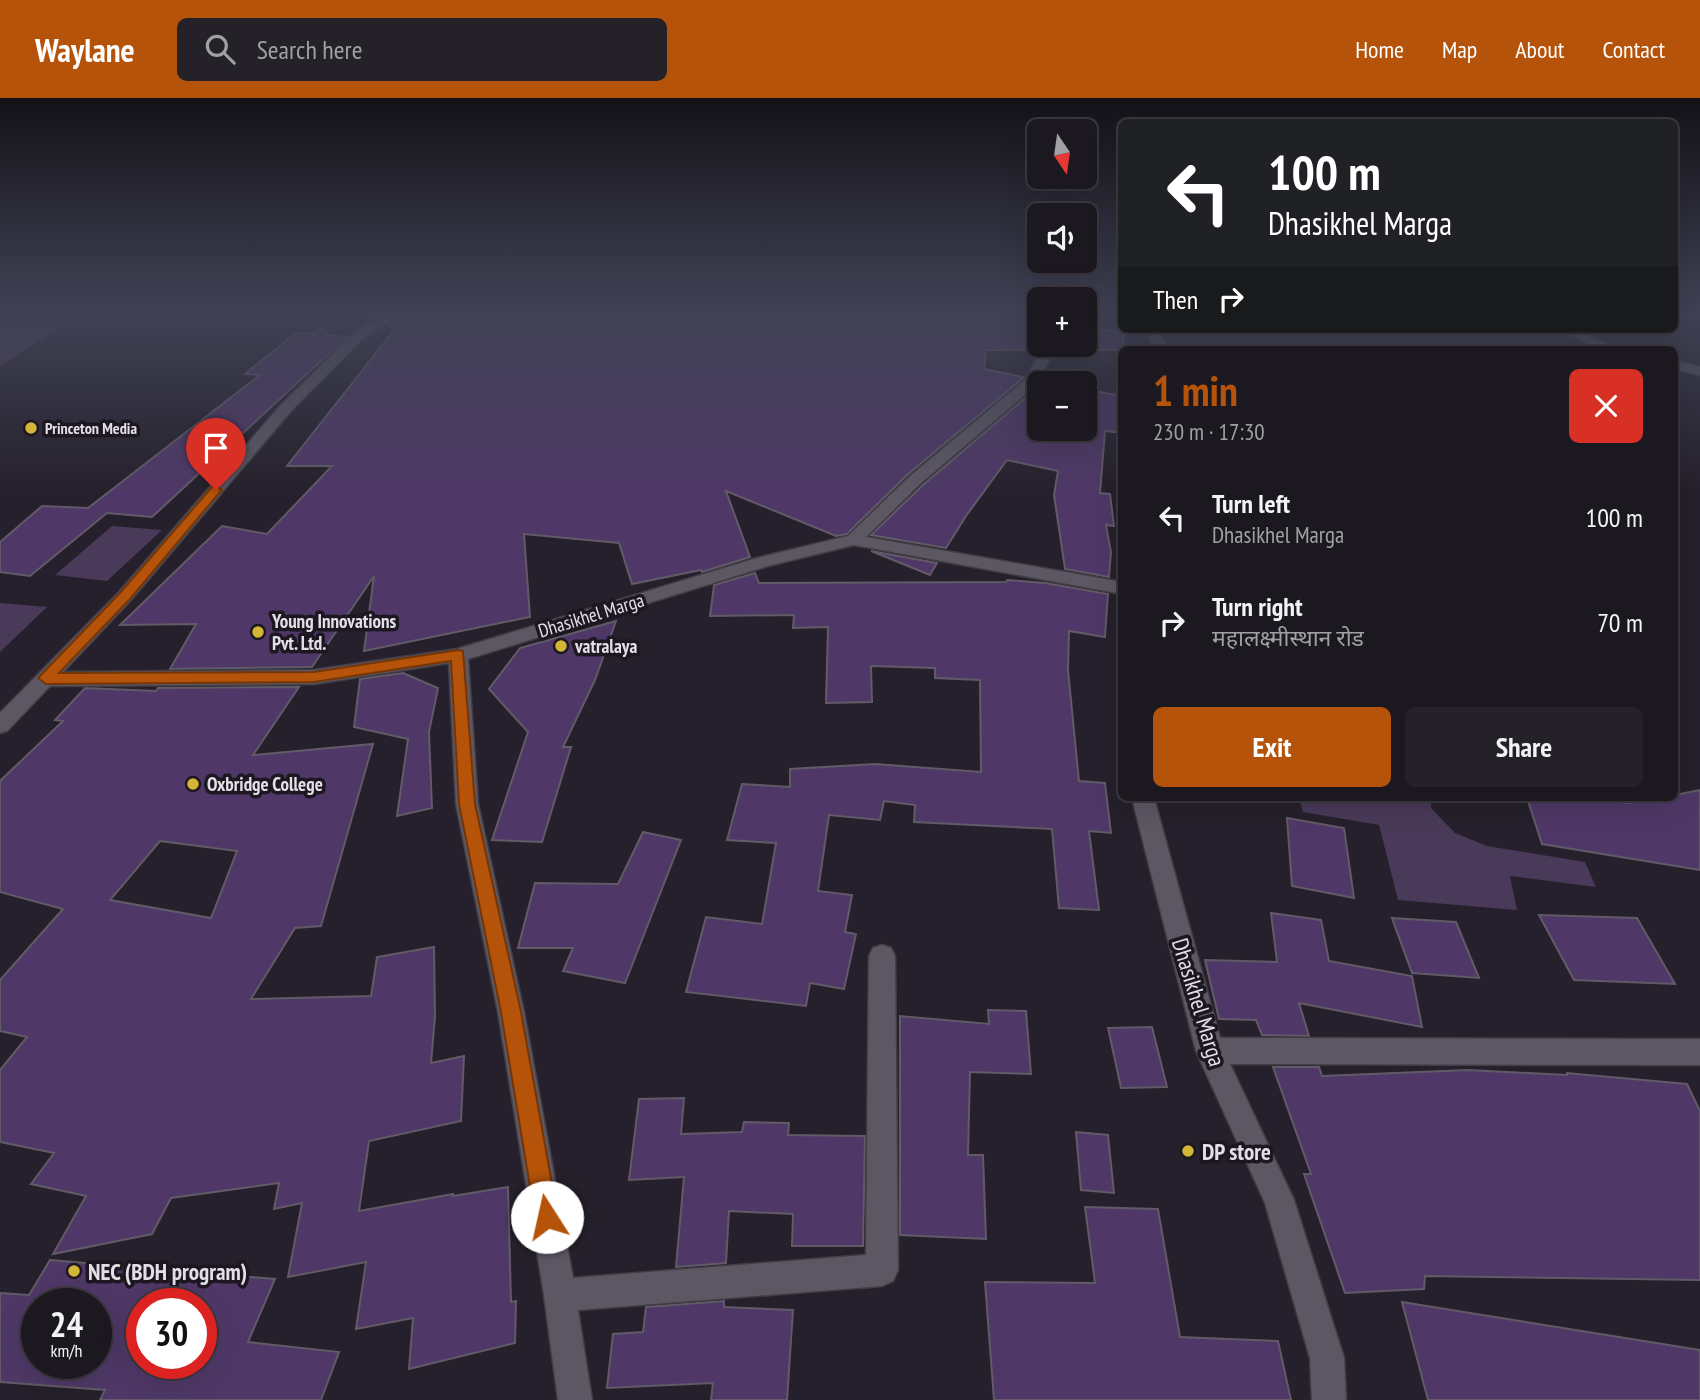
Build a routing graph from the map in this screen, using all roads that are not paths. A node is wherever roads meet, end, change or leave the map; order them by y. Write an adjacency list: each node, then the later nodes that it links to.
1 (321, 373): 6 (street)
2 (1036, 373): 3 (street)
3 (854, 540): 4 (street); 5 (street, Dhasikhel Marga)
4 (1118, 588)
5 (458, 655): 6 (street, Dhasikhel Marga); 12 (street)
6 (46, 678): 7 (street)
7 (0, 726)
8 (1144, 801): 10 (street, Dhasikhel Marga)
9 (882, 956): 12 (street)
10 (1210, 1051): 11 (street); 14 (street, Dhasikhel Marga)
11 (1700, 1052)
12 (560, 1294): 13 (street)
13 (575, 1400)
14 (1329, 1400)

